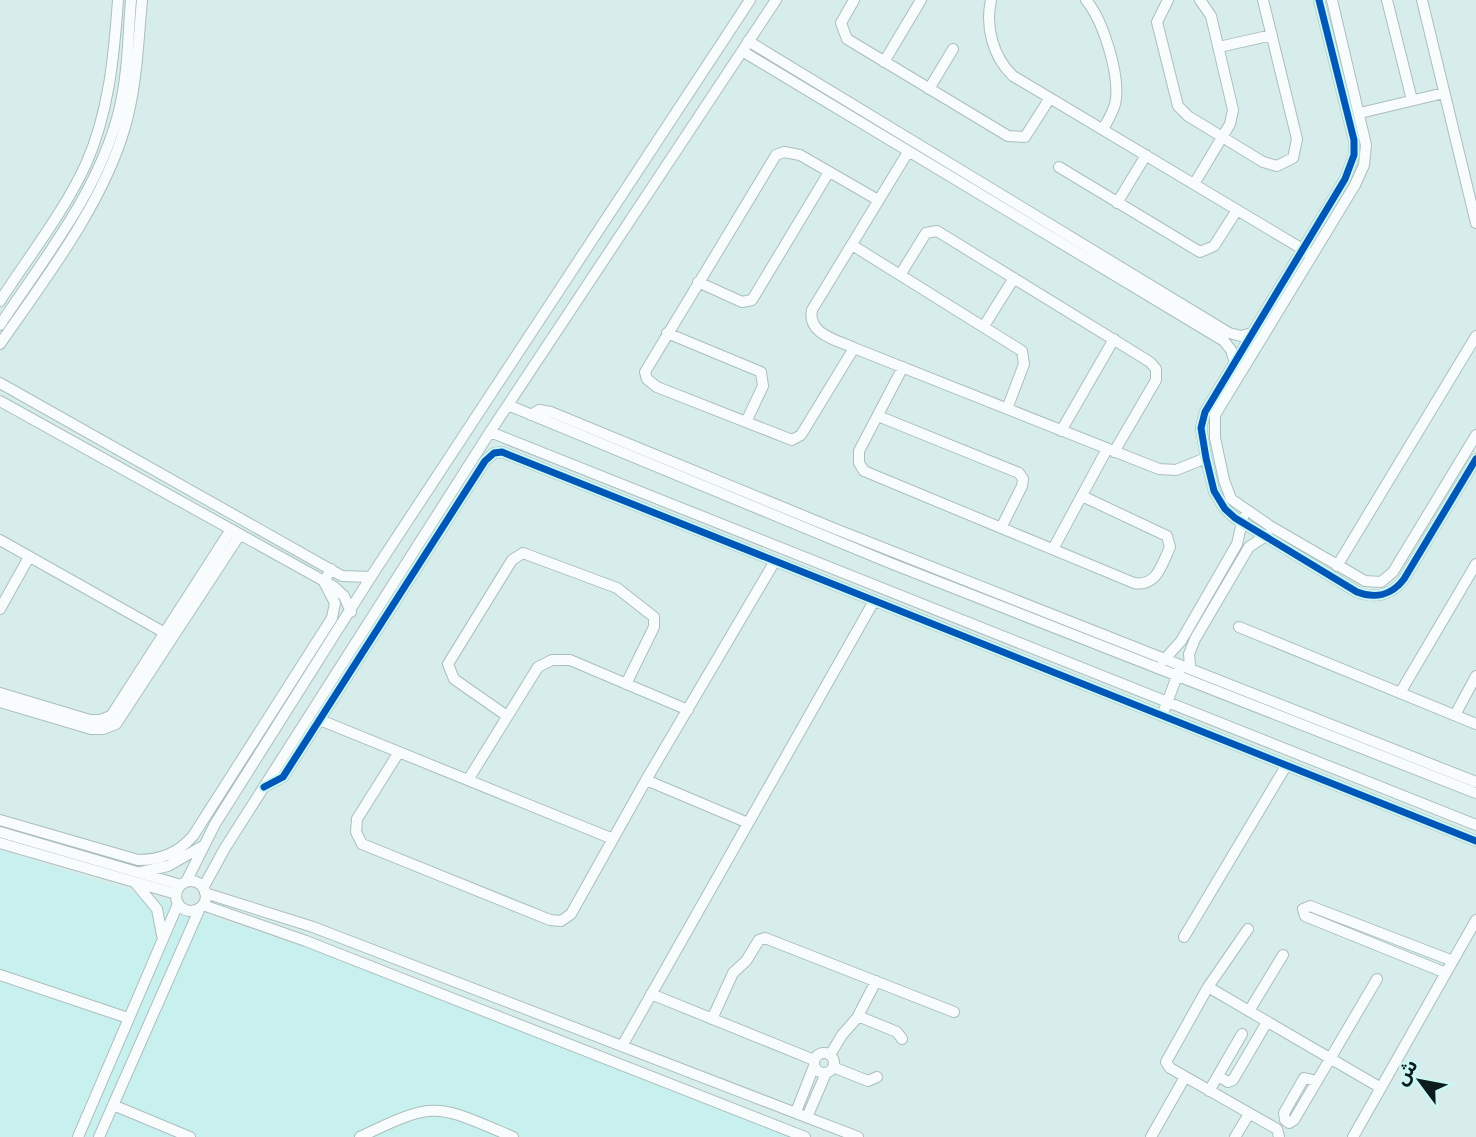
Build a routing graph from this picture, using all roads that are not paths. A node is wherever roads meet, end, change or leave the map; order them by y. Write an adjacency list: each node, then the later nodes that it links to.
1 (118, 0): 49 (street)
2 (131, 0): 50 (street)
3 (142, 0): 56 (street)
4 (750, 0): 42 (street)
5 (776, 0): 18 (street)
6 (854, 0): 23 (street)
7 (921, 0): 23 (street)
8 (991, 0): 26 (street)
9 (1086, 0): 29 (street)
10 (1168, 0): 30 (street)
11 (1199, 0): 19 (street)
12 (1263, 0): 17 (street)
13 (1319, 0): 22 (street)
14 (1332, 0): 20 (street)
15 (1387, 0): 27 (street)
16 (1422, 0): 25 (street)
17 (1272, 35): 19 (street); 30 (street)
18 (745, 46): 31 (street); 43 (street); 52 (street)
19 (1219, 47): 30 (street)
20 (1343, 47): 22 (street); 28 (street)
21 (953, 49): 24 (street)
22 (1332, 50): 41 (street)
23 (884, 62): 24 (street)
24 (929, 89): 26 (street)
25 (1444, 93): 27 (street); 39 (street)
26 (1051, 98): 29 (street)
27 (1412, 100): 28 (street)
28 (1360, 113): 41 (street)
29 (1103, 129): 32 (street)
30 (1222, 137): 35 (street)
31 (908, 152): 36 (street); 58 (street)
32 (1146, 155): 35 (street); 37 (street)
33 (1059, 167): 37 (street)
34 (829, 172): 36 (street); 46 (street); 46 (street)
35 (1194, 184): 38 (street)
36 (878, 201): 40 (street)
37 (1117, 203): 38 (street)
38 (1237, 210): 41 (street)
39 (1476, 223)
40 (852, 245): 44 (street); 57 (street)
41 (1308, 252): 52 (street); 79 (street)
42 (580, 256): 43 (street); 47 (street)
43 (597, 268): 48 (street)
44 (900, 275): 45 (street); 51 (street)
45 (1014, 278): 51 (street); 55 (street)
46 (698, 282): 53 (street)
47 (563, 283): 48 (street); 92 (street)
48 (581, 293): 62 (street)
49 (0, 301)
50 (0, 324)
51 (984, 326): 63 (street)
52 (1252, 332): 58 (street)
53 (667, 333): 67 (street); 67 (street)
54 (1476, 336): 90 (street)
55 (1114, 339): 68 (street); 73 (street)
56 (0, 344)
57 (854, 348): 59 (street); 67 (street)
58 (1235, 363): 75 (street)
59 (903, 367): 63 (street); 65 (street)
60 (0, 383): 66 (street)
61 (0, 401): 69 (street)
62 (508, 405): 64 (street); 70 (street)
63 (1007, 409): 68 (street)
64 (531, 415): 99 (street); 101 (street)
65 (878, 416): 82 (street); 82 (street)
66 (63, 418): 69 (street); 91 (street)
67 (746, 422)
68 (1061, 430): 73 (street)
69 (55, 432): 84 (street)
70 (490, 432): 72 (street); 120 (street)
71 (1476, 435): 78 (street)
72 (512, 440): 74 (street); 108 (street)
73 (1110, 450): 75 (street); 77 (street)
74 (506, 453): 88 (street); 113 (street)
75 (1206, 458): 81 (street)
76 (1476, 459): 80 (street)
77 (1082, 496): 86 (street); 86 (street)
78 (1431, 509): 80 (street); 90 (street)
79 (1251, 514): 81 (street); 83 (street)
80 (1442, 516): 83 (street)
81 (1242, 522): 83 (street); 99 (street)
82 (1001, 528): 86 (street)
83 (1267, 531): 90 (street); 100 (street)
84 (234, 533): 93 (street); 98 (street); 107 (street)
85 (0, 540): 87 (street)
86 (1053, 549)
87 (29, 556): 95 (street); 98 (street)
88 (775, 561): 94 (street); 109 (street)
89 (1476, 564): 105 (street)
90 (1337, 566)
91 (331, 569): 92 (street); 93 (street)
92 (371, 577): 96 (street)
93 (324, 582): 96 (street); 122 (street)
94 (874, 601): 112 (street); 123 (street)
95 (0, 609)
96 (351, 612): 124 (street)
97 (1239, 628): 105 (street)
98 (165, 633): 106 (street)
99 (1164, 656): 100 (street); 101 (street)
100 (1186, 665): 102 (street); 119 (street)
101 (1160, 668): 102 (street)
102 (1177, 674): 108 (street); 121 (street)
103 (1476, 676): 110 (street)
104 (626, 684): 109 (street); 111 (street); 111 (street)
105 (1400, 692): 110 (street)
106 (0, 693)
107 (0, 702)
108 (1167, 702): 112 (street); 125 (street)
109 (688, 710): 118 (street)
110 (1455, 715): 114 (street)
111 (508, 716): 117 (street)
112 (1162, 716): 116 (street)
113 (320, 720): 115 (street); 120 (street)
114 (1476, 724)
115 (399, 752): 117 (street); 127 (street)
116 (1286, 766): 128 (street); 141 (street)
117 (468, 780): 127 (street)
118 (646, 780): 123 (street); 127 (street)
119 (1476, 782)
120 (264, 786): 131 (street)
121 (1476, 793)
122 (0, 820)
123 (748, 823): 153 (street)
124 (215, 824): 130 (street); 131 (street)
125 (1476, 825)
126 (0, 832): 132 (street)
127 (613, 839)
128 (1476, 841)
129 (0, 843): 132 (street)
130 (204, 844): 133 (street); 136 (street)
131 (225, 848): 135 (street)
132 (75, 859): 133 (street); 134 (street)
133 (137, 872): 136 (street)
134 (128, 880): 136 (street); 143 (street)
135 (204, 890): 136 (street); 137 (street); 139 (street)
136 (180, 891): 137 (street); 143 (street)
137 (201, 907): 144 (street); 173 (street)
138 (1476, 920): 147 (street)
139 (313, 927): 144 (street); 162 (street)
140 (1248, 929): 152 (street)
141 (1184, 937)
142 (1391, 937): 145 (street); 145 (street); 147 (street)
143 (161, 940): 157 (street)
144 (306, 941): 177 (street)
145 (1386, 949): 148 (street)
146 (1283, 955): 154 (street)
147 (1453, 961): 148 (street)
148 (1446, 973): 171 (street)
149 (0, 975): 157 (street)
150 (1377, 979): 164 (street)
151 (876, 981): 155 (street); 156 (street); 158 (street)
152 (1208, 987): 154 (street); 169 (street)
153 (651, 994): 158 (street); 162 (street)
154 (1249, 1011): 159 (street)
155 (954, 1012)
156 (858, 1016): 160 (street); 163 (street)
157 (128, 1018): 178 (street)
158 (712, 1018): 165 (street)
159 (1266, 1022): 161 (street); 164 (street)
160 (902, 1039)
161 (1253, 1045): 167 (street); 167 (street)
162 (621, 1046): 174 (street)
163 (830, 1055): 165 (street); 166 (street)
164 (1329, 1058): 170 (street); 171 (street)
165 (814, 1063): 166 (street); 174 (street)
166 (830, 1070): 168 (street); 176 (street)
167 (1218, 1076): 172 (street)
168 (877, 1077)
169 (1185, 1077): 172 (street); 184 (street)
170 (1317, 1081)
171 (1381, 1088): 187 (street)
172 (1209, 1091): 175 (street)
173 (113, 1105): 179 (street); 180 (street)
174 (796, 1112): 176 (street)
175 (1249, 1114): 185 (street); 186 (street)
176 (807, 1117): 183 (street)
177 (800, 1136)
178 (78, 1137)
179 (99, 1137)
180 (190, 1137)
181 (359, 1137): 182 (street)
182 (513, 1137)
183 (858, 1137)
184 (1151, 1137)
185 (1235, 1137)
186 (1279, 1137)
187 (1353, 1137)

